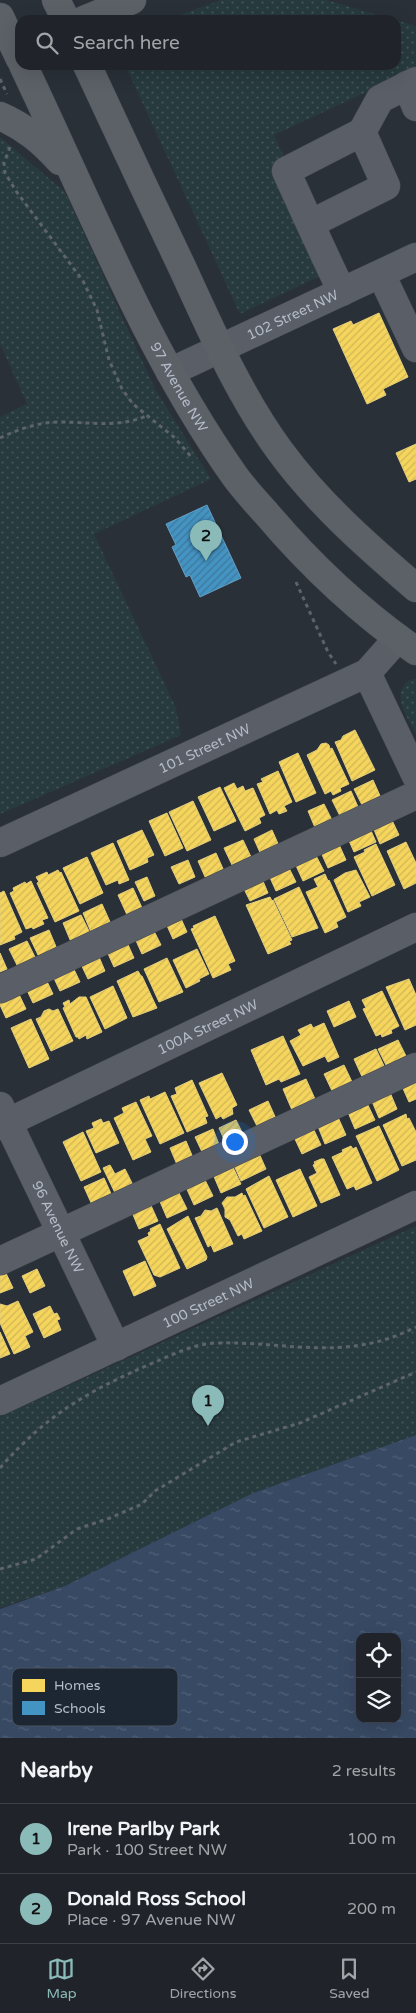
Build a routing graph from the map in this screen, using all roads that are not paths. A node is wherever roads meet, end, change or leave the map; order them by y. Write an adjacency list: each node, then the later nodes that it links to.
1 (56, 0): 3 (main road)
2 (132, 0): 4 (main road)
3 (64, 15)
4 (96, 15)
5 (0, 17): 6 (main road, 97 Avenue NW)
6 (15, 54)
7 (23, 70): 12 (main road, 97 Avenue NW)
8 (89, 70): 18 (main road)
9 (413, 91): 11 (street)
10 (4, 106): 12 (main road)
11 (362, 132): 13 (street); 13 (street)
12 (75, 178): 19 (main road, 97 Avenue NW)
13 (310, 224): 16 (street)
14 (416, 257): 15 (street, 102 Street NW)
15 (381, 274): 16 (street, 102 Street NW); 17 (street)
16 (342, 292): 18 (street, 102 Street NW)
17 (416, 348)
18 (220, 350): 19 (street, 102 Street NW); 20 (main road)
19 (170, 372): 21 (main road, 97 Avenue NW)
20 (416, 588)
21 (407, 645): 22 (street, 101 Street NW)
22 (367, 673): 23 (street); 25 (street, 101 Street NW)
23 (416, 776)
24 (416, 795): 27 (street)
25 (0, 843)
26 (416, 927): 29 (street, 100A Street NW)
27 (0, 989)
28 (416, 1067): 31 (street)
29 (3, 1118): 31 (street, 96 Avenue NW)
30 (416, 1205): 33 (street, 100 Street NW)
31 (61, 1232): 32 (street); 33 (street, 96 Avenue NW)
32 (0, 1261)
33 (116, 1347): 34 (street, 100 Street NW)
34 (0, 1400)

